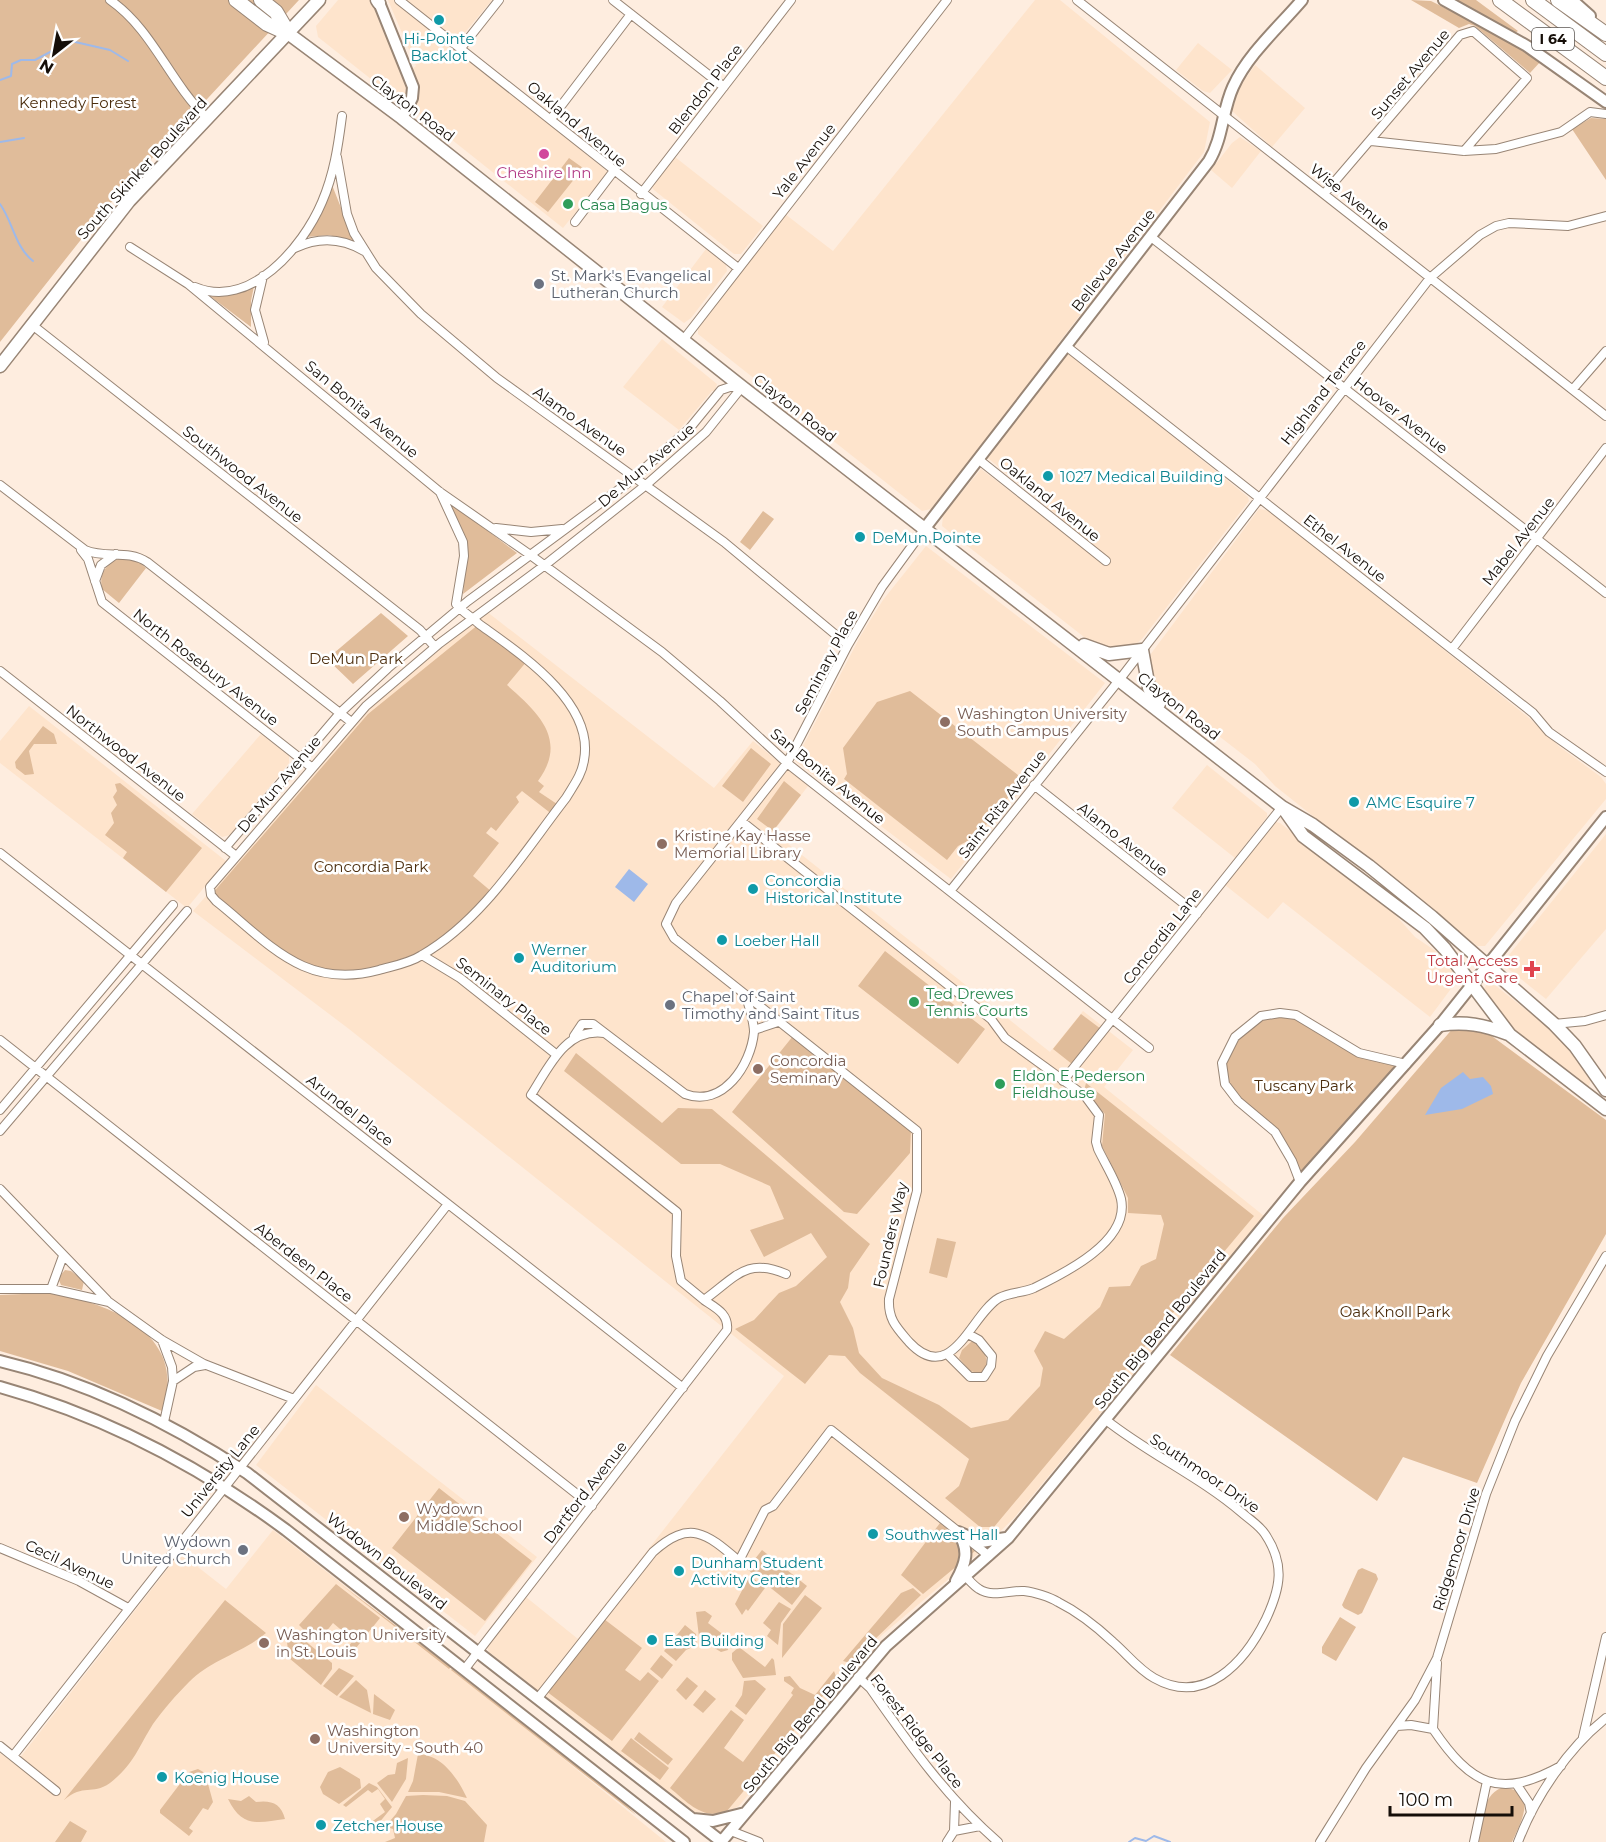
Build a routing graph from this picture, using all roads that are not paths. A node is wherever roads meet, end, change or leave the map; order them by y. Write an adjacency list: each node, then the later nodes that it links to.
1 (110, 0): 29 (street)
2 (236, 0): 20 (highway)
3 (261, 0): 20 (highway)
4 (319, 0): 20 (main road, South Skinker Boulevard)
5 (399, 0): 21 (street, Oakland Avenue)
6 (499, 0): 21 (street)
7 (613, 0): 18 (street)
8 (791, 0): 24 (street, Blendon Place)
9 (947, 0): 44 (street, Yale Avenue)
10 (1077, 0): 26 (street, Wise Avenue)
11 (1301, 0): 26 (street, Bellevue Avenue)
12 (1444, 0): 25 (street)
13 (1500, 0): 23 (highway, I 64)
14 (1533, 0): 22 (highway, I 64)
15 (1558, 0): 19 (highway)
16 (1572, 0): 19 (street)
17 (378, 1): 30 (street)
18 (631, 14): 24 (street); 31 (street)
19 (1606, 32)
20 (289, 34): 29 (main road, South Skinker Boulevard); 30 (main road, Clayton Road)
21 (461, 48): 31 (street, Oakland Avenue)
22 (1606, 54)
23 (1606, 78)
24 (724, 87): 36 (street, Blendon Place)
25 (1606, 102)
26 (1224, 114): 37 (street, Wise Avenue); 40 (street, Bellevue Avenue)
27 (1606, 114): 33 (street)
28 (342, 116): 34 (street)
29 (206, 117): 48 (main road, South Skinker Boulevard)
30 (402, 118): 49 (main road, Clayton Road)
31 (551, 119): 35 (street, Oakland Avenue)
32 (1371, 141): 33 (street); 33 (street, Sunset Avenue); 37 (street, Sunset Avenue)
33 (1464, 151)
34 (337, 157): 42 (street); 43 (street, Alamo Avenue)
35 (613, 172): 36 (street, Oakland Avenue); 39 (street)
36 (641, 194): 44 (street, Oakland Avenue)
37 (1324, 194): 46 (street, Wise Avenue)
38 (1606, 216): 46 (street, Highland Terrace)
39 (575, 222)
40 (1151, 237): 51 (street, Bellevue Avenue); 55 (street, Hoover Avenue)
41 (130, 247): 47 (street, San Bonita Avenue)
42 (291, 250): 43 (street, Alamo Avenue); 45 (street)
43 (365, 252): 60 (street, Alamo Avenue)
44 (738, 268): 49 (street, Yale Avenue)
45 (263, 276): 47 (street); 50 (street)
46 (1430, 278): 55 (street, Highland Terrace); 56 (street, Wise Avenue)
47 (188, 284): 50 (street, San Bonita Avenue)
48 (31, 324): 53 (main road, South Skinker Boulevard); 78 (street, Southwood Avenue)
49 (684, 339): 54 (main road, Clayton Road)
50 (266, 346): 63 (street, San Bonita Avenue)
51 (1066, 346): 59 (street, Bellevue Avenue); 64 (street, Ethel Avenue)
52 (1606, 351): 56 (street)
53 (0, 366)
54 (742, 387): 60 (street, De Mun Avenue); 62 (street, De Mun Avenue); 67 (main road, Clayton Road)
55 (1344, 388): 64 (street, Highland Terrace); 68 (street, Hoover Avenue)
56 (1573, 389): 57 (street, Wise Avenue)
57 (1606, 416)
58 (1606, 448): 68 (street, Mabel Avenue)
59 (978, 459): 67 (street, Bellevue Avenue); 72 (street, Oakland Avenue)
60 (636, 477): 62 (street, Alamo Avenue); 66 (street, De Mun Avenue)
61 (0, 485): 69 (street)
62 (646, 485): 73 (street, De Mun Avenue); 80 (street, Alamo Avenue)
63 (440, 492): 65 (street, San Bonita Avenue); 76 (street, San Bonita Avenue)
64 (1260, 498): 82 (street, Ethel Avenue); 83 (street, Highland Terrace)
65 (490, 527): 66 (street, San Bonita Avenue); 71 (street, San Bonita Avenue)
66 (566, 528): 71 (street, De Mun Avenue)
67 (925, 528): 79 (main road, Clayton Road); 80 (street, Seminary Place)
68 (1537, 538): 75 (street, Hoover Avenue); 82 (street, Mabel Avenue)
69 (78, 546): 70 (street); 74 (street, North Rosebury Avenue)
70 (116, 554): 74 (street); 86 (street)
71 (529, 554): 73 (street, San Bonita Avenue); 76 (street, De Mun Avenue)
72 (1106, 561)
73 (545, 566): 77 (street, De Mun Avenue); 90 (street, San Bonita Avenue)
74 (94, 583): 89 (street, North Rosebury Avenue)
75 (1606, 593)
76 (459, 608): 77 (street); 78 (street, De Mun Avenue)
77 (473, 618): 81 (street, De Mun Avenue); 106 (street)
78 (426, 635): 81 (street, Southwood Avenue); 86 (street, De Mun Avenue)
79 (1064, 636): 83 (main road); 85 (main road, Clayton Road)
80 (848, 645): 90 (street, Seminary Place)
81 (435, 646): 88 (street, De Mun Avenue)
82 (1452, 649): 92 (street, Ethel Avenue)
83 (1142, 650): 85 (street, Highland Terrace); 87 (main road)
84 (0, 671): 97 (street, Northwood Avenue)
85 (1120, 679): 87 (main road, Clayton Road); 93 (street, Saint Rita Avenue)
86 (340, 713): 88 (street); 89 (street, De Mun Avenue)
87 (1173, 721): 94 (main road, Clayton Road)
88 (350, 722): 91 (street, De Mun Avenue)
89 (301, 759): 91 (street, North Rosebury Avenue); 97 (street, De Mun Avenue)
90 (787, 763): 96 (street, Seminary Place); 100 (street, San Bonita Avenue)
91 (310, 767): 99 (street, De Mun Avenue)
92 (1606, 772)
93 (1034, 785): 100 (street, Saint Rita Avenue); 103 (street, Alamo Avenue)
94 (1282, 807): 103 (street, Concordia Lane); 108 (main road, Clayton Road); 109 (main road, Clayton Road)
95 (1606, 818): 108 (street, South Big Bend Boulevard)
96 (741, 821): 104 (street, Seminary Place); 124 (street)
97 (225, 848): 99 (street, Northwood Avenue)
98 (0, 853): 105 (street, Arundel Place)
99 (236, 856): 106 (street, De Mun Avenue)
100 (951, 891): 112 (street, San Bonita Avenue)
101 (173, 905): 105 (street)
102 (187, 911): 107 (street)
103 (1197, 914): 112 (street, Concordia Lane)
104 (666, 924): 110 (street, Founders Way)
105 (132, 955): 107 (street, Arundel Place); 122 (street)
106 (422, 956): 120 (street, Seminary Place)
107 (142, 964): 123 (street); 131 (street, Arundel Place)
108 (1486, 966): 109 (street, South Big Bend Boulevard); 114 (main road, Clayton Road)
109 (1471, 985): 115 (street, South Big Bend Boulevard); 117 (main road, Clayton Road)
110 (746, 996): 113 (street, Founders Way); 116 (street)
111 (1606, 1015): 114 (street)
112 (1114, 1020): 119 (street, San Bonita Avenue); 124 (street, Concordia Lane)
113 (778, 1022): 116 (street); 142 (street, Founders Way)
114 (1554, 1024): 125 (main road, Clayton Road)
115 (1440, 1025): 117 (main road); 121 (street, South Big Bend Boulevard)
116 (754, 1030): 120 (street)
117 (1510, 1035): 126 (main road, Clayton Road)
118 (0, 1040): 122 (street, Aberdeen Place)
119 (1149, 1048)
120 (557, 1055): 137 (street, Seminary Place)
121 (1406, 1064): 129 (street, South Big Bend Boulevard); 129 (street)
122 (36, 1068): 123 (street, Aberdeen Place); 127 (street)
123 (47, 1077): 128 (street); 139 (street, Aberdeen Place)
124 (1063, 1081): 140 (street)
125 (1606, 1090)
126 (1606, 1109)
127 (0, 1110)
128 (0, 1131)
129 (1300, 1182): 149 (street, South Big Bend Boulevard)
130 (0, 1189): 132 (street)
131 (448, 1204): 139 (street, University Lane); 147 (street, Arundel Place)
132 (63, 1256): 136 (street); 138 (street)
133 (1606, 1256): 163 (street, Ridgemoor Drive)
134 (786, 1274): 137 (street)
135 (0, 1289): 136 (street)
136 (51, 1289): 138 (street)
137 (704, 1299): 147 (street, Dartford Avenue)
138 (109, 1302): 141 (street)
139 (355, 1319): 148 (street, University Lane); 153 (street, Aberdeen Place)
140 (968, 1334): 142 (street); 142 (street)
141 (162, 1340): 144 (street); 145 (street)
142 (947, 1354)
143 (0, 1361): 150 (street, Wydown Boulevard)
144 (206, 1365): 145 (street); 148 (street)
145 (173, 1381): 150 (street)
146 (0, 1387): 152 (street)
147 (683, 1388): 153 (street, Dartford Avenue)
148 (294, 1399): 151 (street, University Lane)
149 (1106, 1420): 155 (street, South Big Bend Boulevard); 158 (street, Southmoor Drive)
150 (164, 1422): 151 (street, Wydown Boulevard)
151 (239, 1468): 152 (street, University Lane); 162 (street, Wydown Boulevard)
152 (224, 1487): 160 (street, University Lane); 165 (street)
153 (592, 1506): 162 (street, Dartford Avenue)
154 (958, 1532): 155 (street); 157 (street); 159 (street); 168 (street)
155 (1008, 1538): 157 (street, South Big Bend Boulevard)
156 (0, 1548): 160 (street, Cecil Avenue)
157 (988, 1556): 158 (street, South Big Bend Boulevard)
158 (966, 1577): 159 (street, South Big Bend Boulevard)
159 (953, 1588): 167 (street, South Big Bend Boulevard)
160 (128, 1608): 174 (street, University Lane)
161 (1606, 1637): 164 (street)
162 (477, 1651): 165 (street, Dartford Avenue); 168 (street, Wydown Boulevard)
163 (1437, 1658): 170 (street, Ridgemoor Drive); 171 (street)
164 (1600, 1660): 166 (street); 172 (street)
165 (464, 1670): 184 (street)
166 (1606, 1672)
167 (858, 1677): 179 (street, Forest Ridge Place); 180 (street, South Big Bend Boulevard)
168 (538, 1698): 182 (street, Wydown Boulevard)
169 (1606, 1718): 172 (street)
170 (1397, 1726): 171 (street); 193 (street, Ridgemoor Drive)
171 (1433, 1729): 176 (street)
172 (1583, 1738): 175 (street)
173 (0, 1746): 174 (street)
174 (13, 1756): 178 (street)
175 (1561, 1766): 177 (street); 181 (street)
176 (1487, 1781): 177 (street); 194 (street)
177 (1517, 1785): 181 (street)
178 (56, 1791)
179 (955, 1802): 183 (street, Forest Ridge Place); 186 (street, Forest Ridge Place)
180 (746, 1813): 182 (street); 185 (street, South Big Bend Boulevard)
181 (1532, 1813): 195 (street)
182 (693, 1819): 189 (street, Wydown Boulevard)
183 (980, 1826): 186 (street); 192 (street, Forest Ridge Place)
184 (670, 1831): 187 (street); 188 (street)
185 (731, 1831): 189 (street, South Big Bend Boulevard); 190 (street)
186 (954, 1831): 191 (street)
187 (675, 1842)
188 (684, 1842)
189 (721, 1842)
190 (759, 1842)
191 (947, 1842)
192 (998, 1842)
193 (1320, 1842)
194 (1474, 1842)
195 (1518, 1842)

